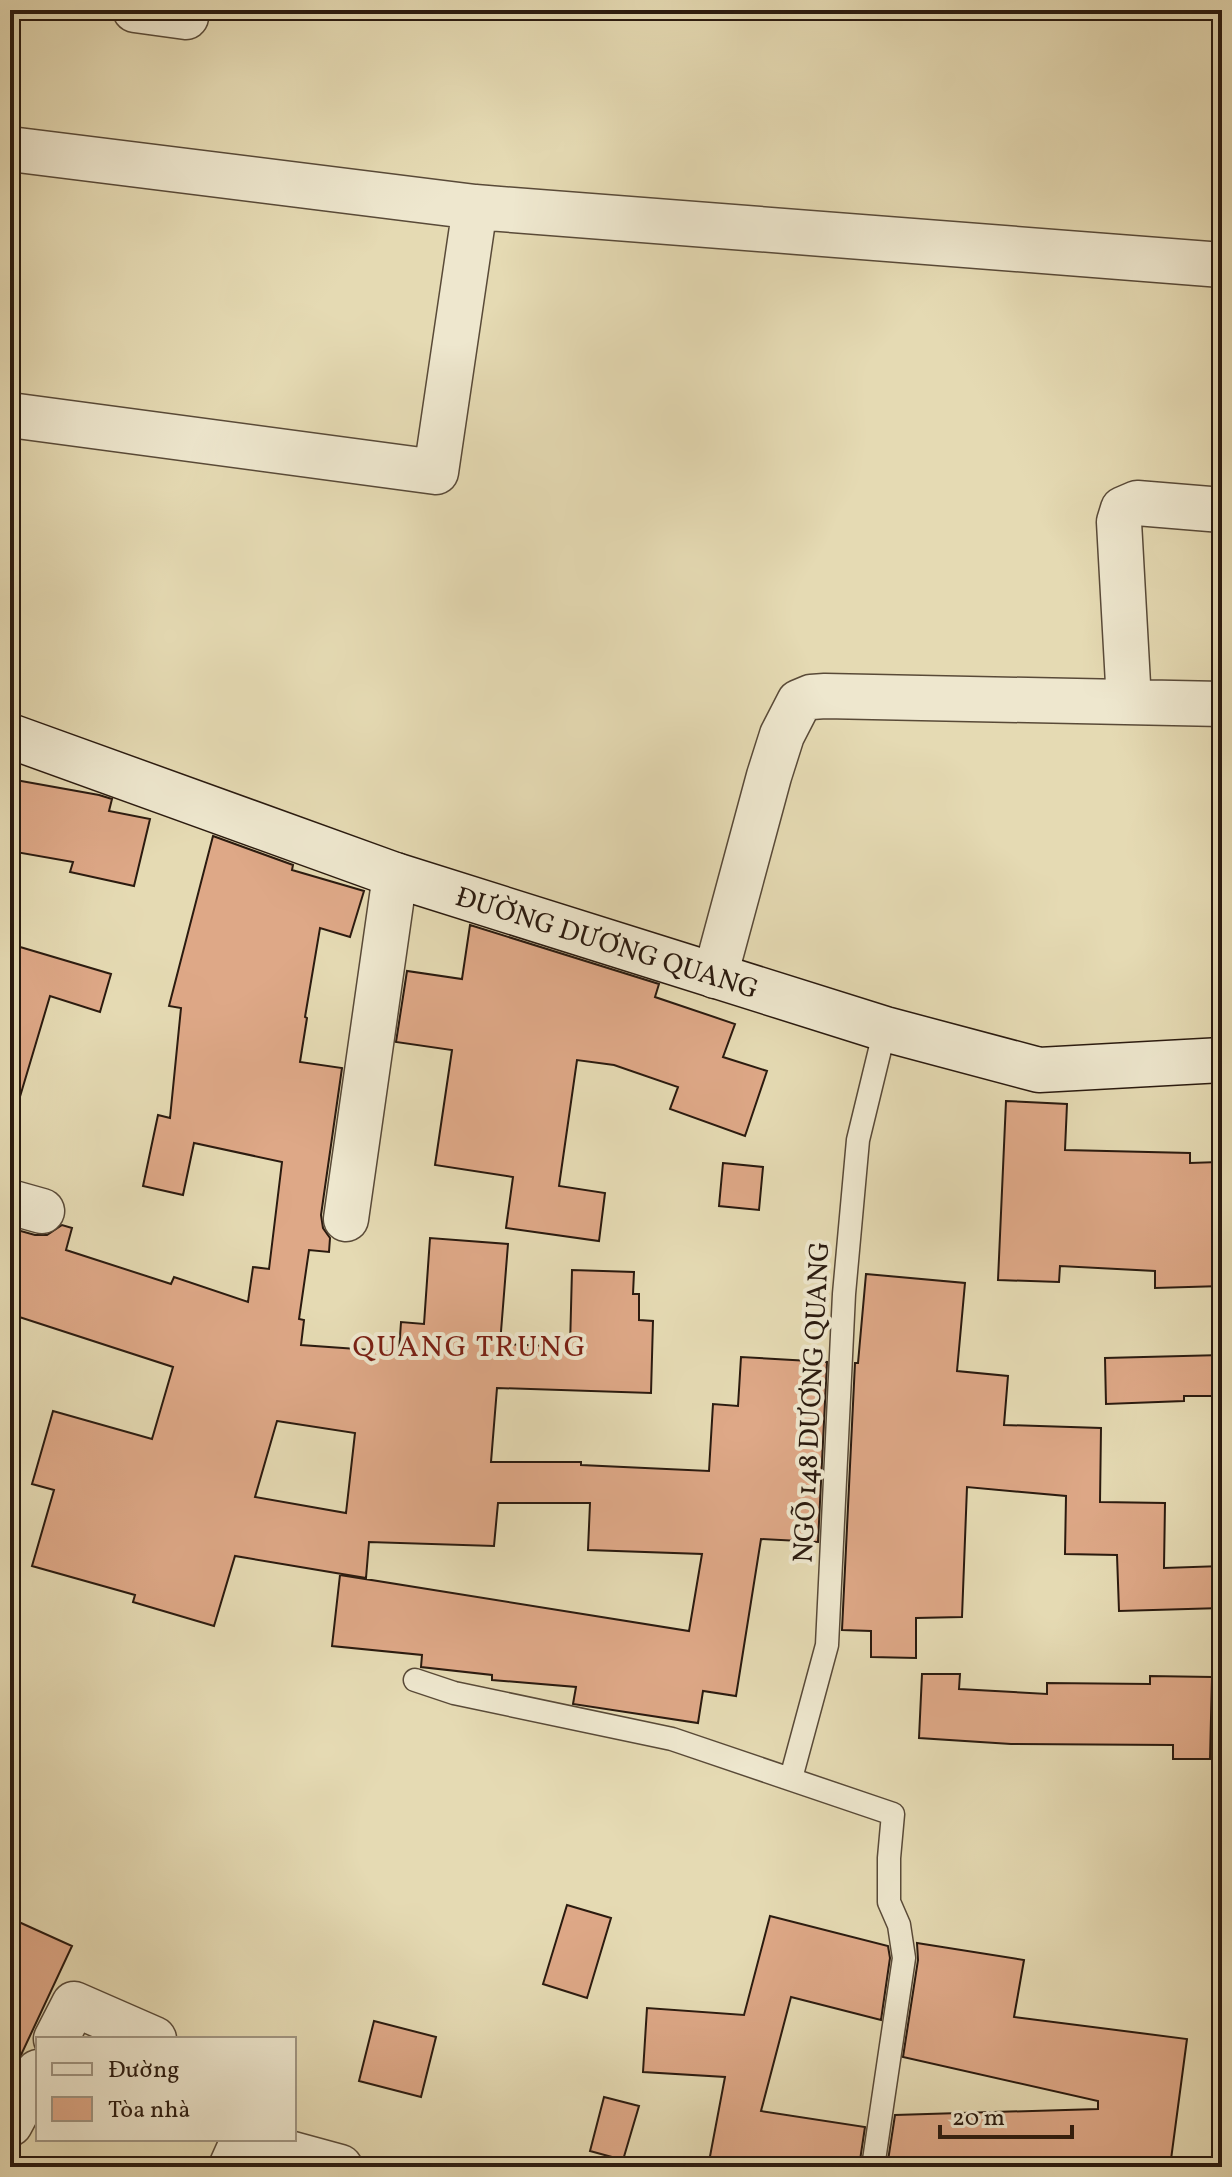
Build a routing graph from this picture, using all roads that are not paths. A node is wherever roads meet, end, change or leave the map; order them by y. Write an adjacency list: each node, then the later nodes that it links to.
1 (135, 10): 2 (street)
2 (186, 17)
3 (10, 149): 4 (street)
4 (475, 207): 5 (street); 6 (street)
5 (1222, 265)
6 (10, 415)
7 (1222, 510): 8 (street)
8 (1129, 702): 9 (street); 12 (street)
9 (1222, 704)
10 (10, 736): 11 (street, ĐƯỜNG DƯƠNG QUANG)
11 (395, 875): 12 (street, ĐƯỜNG DƯƠNG QUANG); 15 (street)
12 (715, 976): 13 (street, ĐƯỜNG DƯƠNG QUANG)
13 (885, 1029): 14 (street, ĐƯỜNG DƯƠNG QUANG); 17 (lane, NGÕ 148 DƯƠNG QUANG)
14 (1222, 1060)
15 (346, 1219)
16 (415, 1680): 17 (lane)
17 (791, 1778): 24 (lane)
18 (57, 2037): 19 (street)
19 (149, 2037)
20 (36, 2076): 21 (street)
21 (10, 2124)
22 (238, 2151): 23 (street)
23 (340, 2167)
24 (873, 2167)

